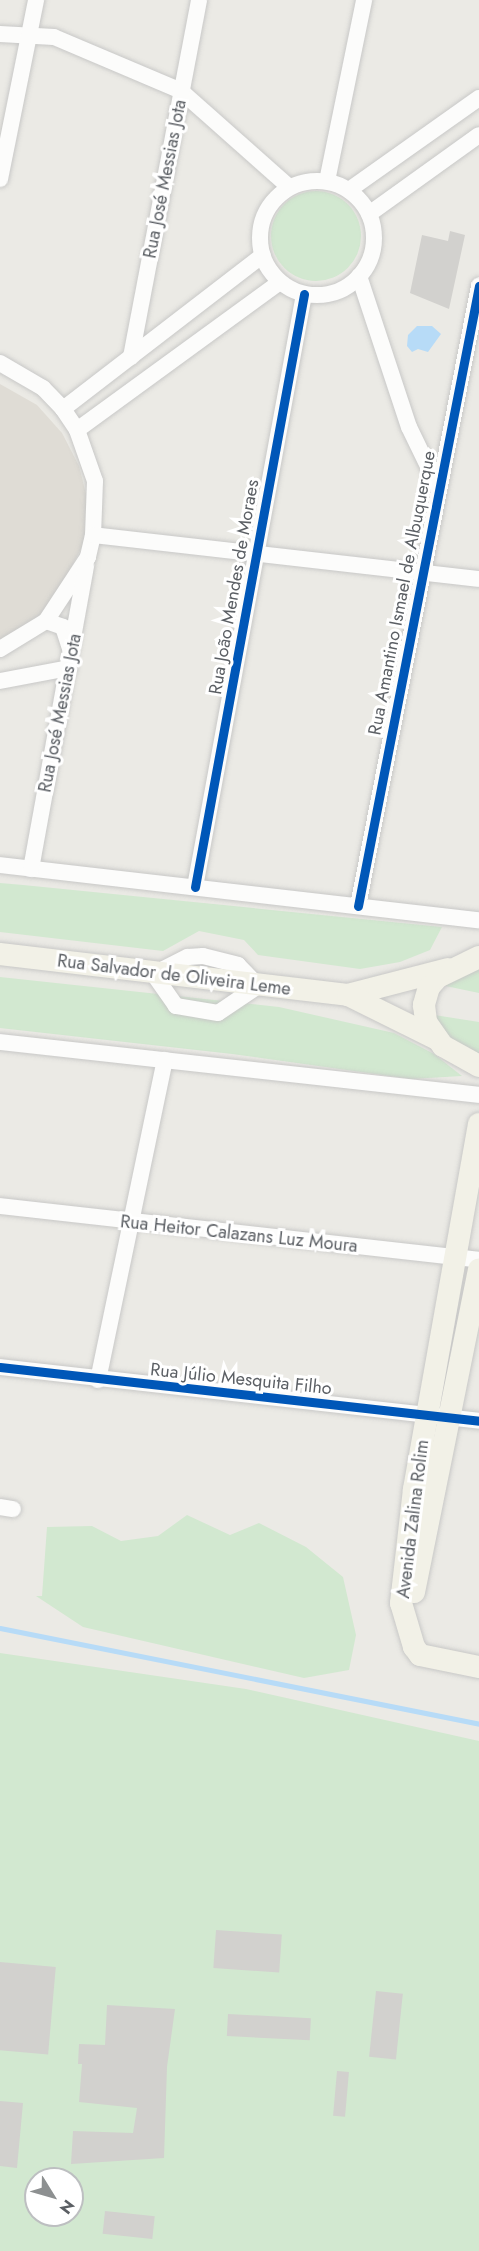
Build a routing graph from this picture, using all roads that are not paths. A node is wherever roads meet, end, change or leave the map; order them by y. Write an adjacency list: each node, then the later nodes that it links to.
1 (36, 0): 5 (street)
2 (199, 0): 6 (street, Rua José Messias Jota)
3 (364, 0): 10 (street)
4 (0, 34): 5 (street)
5 (30, 35): 6 (street); 9 (street)
6 (181, 91): 11 (street); 19 (street, Rua José Messias Jota)
7 (479, 98): 12 (street)
8 (479, 135): 13 (street)
9 (0, 179)
10 (327, 181): 11 (street); 12 (street)
11 (288, 186): 14 (street)
12 (349, 190): 13 (street)
13 (369, 214): 15 (street)
14 (263, 255): 16 (street); 19 (street)
15 (359, 276): 18 (street); 23 (street)
16 (280, 282): 18 (street); 22 (street)
17 (479, 286): 23 (street, Rua Amantino Ismael de Albuquerque)
18 (304, 294): 25 (street, Rua João Mendes de Moraes)
19 (131, 357): 21 (street)
20 (0, 363): 21 (street, Rua José Messias Jota)
21 (63, 409): 22 (street, Rua José Messias Jota)
22 (77, 430): 24 (street, Rua José Messias Jota)
23 (438, 485): 27 (street, Rua Amantino Ismael de Albuquerque)
24 (93, 535): 25 (street); 26 (street, Rua José Messias Jota)
25 (258, 551): 27 (street); 35 (street, Rua João Mendes de Moraes)
26 (88, 557): 29 (street); 31 (street, Rua José Messias Jota)
27 (425, 572): 28 (street); 36 (street, Rua Amantino Ismael de Albuquerque)
28 (479, 579)
29 (46, 621): 30 (street); 31 (street)
30 (0, 649)
31 (70, 663): 32 (street); 34 (street, Rua José Messias Jota)
32 (0, 681)
33 (0, 865): 34 (street)
34 (31, 869): 35 (street)
35 (195, 886): 36 (street)
36 (358, 906): 37 (street)
37 (479, 920)
38 (0, 954): 41 (main road, Rua Salvador de Oliveira Leme)
39 (479, 957): 40 (main road)
40 (448, 969): 43 (main road); 44 (main road)
41 (154, 974): 42 (main road, Rua Salvador de Oliveira Leme); 42 (street)
42 (258, 987): 43 (main road, Rua Salvador de Oliveira Leme)
43 (348, 994): 44 (main road)
44 (437, 1039): 47 (main road)
45 (0, 1041): 46 (street)
46 (165, 1060): 48 (street); 51 (street)
47 (479, 1066)
48 (479, 1095)
49 (479, 1124): 52 (main road, Avenida Zalina Rolim)
50 (0, 1206): 51 (street, Rua Heitor Calazans Luz Moura)
51 (129, 1222): 52 (street, Rua Heitor Calazans Luz Moura); 56 (street)
52 (456, 1257): 53 (street, Rua Heitor Calazans Luz Moura); 57 (main road, Avenida Zalina Rolim)
53 (479, 1260)
54 (479, 1269): 58 (main road, Avenida Zalina Rolim)
55 (0, 1367): 56 (street, Rua Júlio Mesquita Filho)
56 (98, 1380): 57 (street, Rua Júlio Mesquita Filho)
57 (427, 1416): 58 (street, Rua Júlio Mesquita Filho); 60 (main road, Avenida Zalina Rolim)
58 (449, 1417): 59 (street, Rua Júlio Mesquita Filho); 60 (main road, Avenida Zalina Rolim)
59 (479, 1421)
60 (407, 1626): 61 (main road)
61 (479, 1667)

